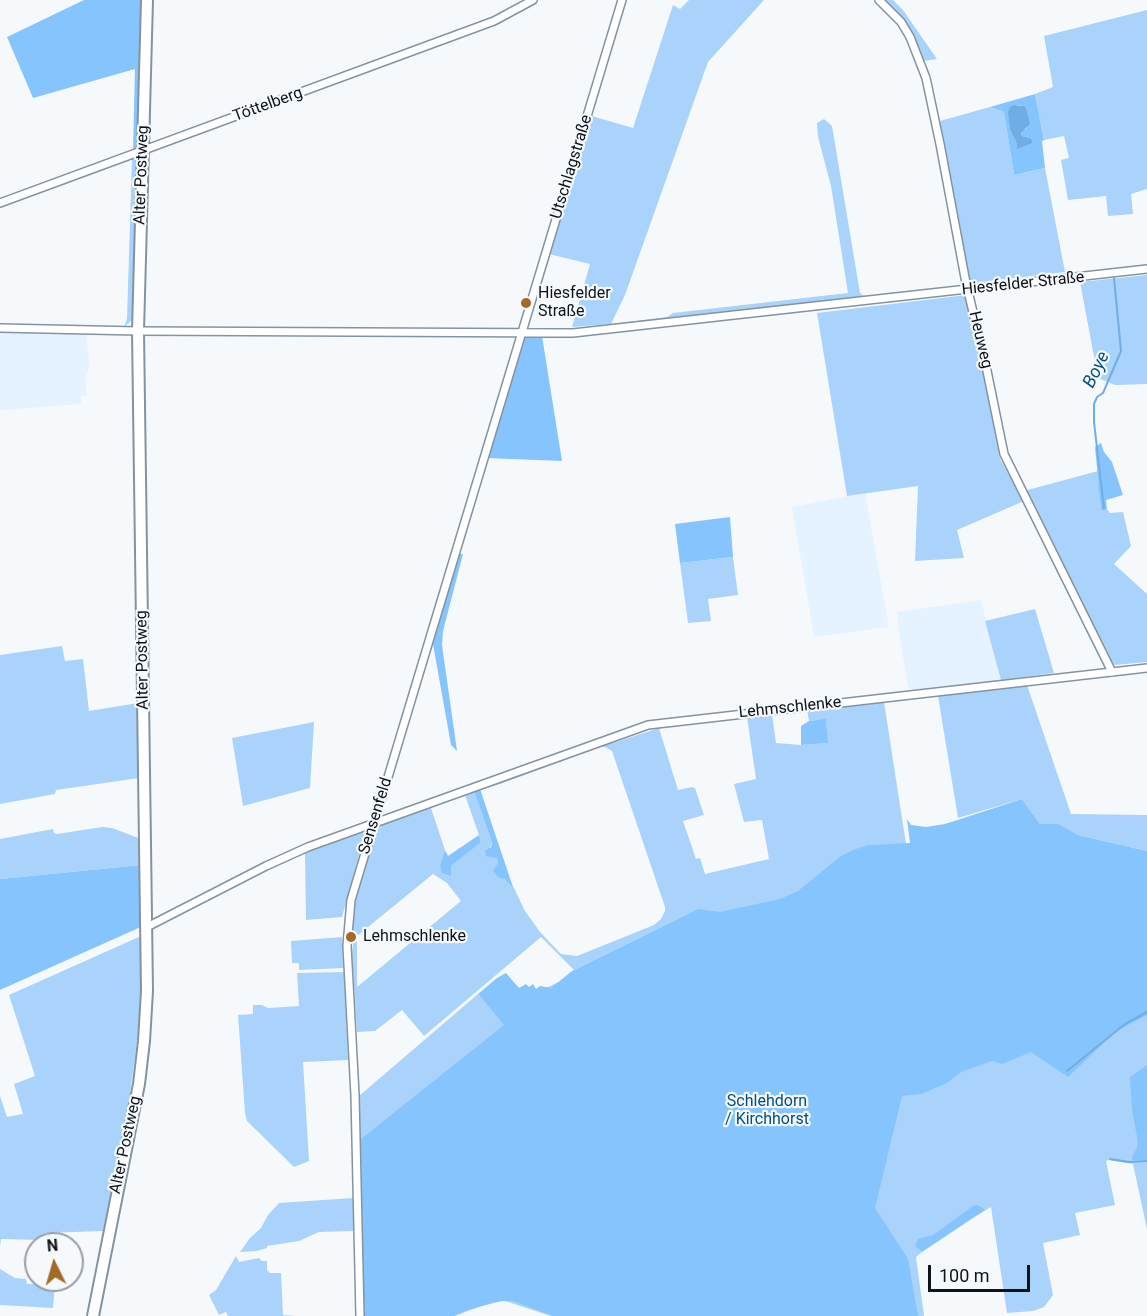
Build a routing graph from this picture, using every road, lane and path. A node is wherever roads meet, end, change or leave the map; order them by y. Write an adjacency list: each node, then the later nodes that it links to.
1 (147, 0): 5 (main road, Alter Postweg)
2 (533, 0): 5 (street, Töttelberg)
3 (622, 0): 11 (street, Utschlagstraße)
4 (879, 0): 8 (street, Heuweg)
5 (143, 151): 6 (street, Töttelberg); 10 (main road, Alter Postweg)
6 (0, 203)
7 (1147, 269): 8 (street, Hiesfelder Straße)
8 (968, 290): 11 (street, Hiesfelder Straße); 13 (street, Heuweg)
9 (0, 328): 10 (street, Hiesfelder Straße)
10 (138, 331): 11 (street, Hiesfelder Straße); 15 (main road, Alter Postweg)
11 (521, 333): 14 (street, Sensenfeld)
12 (1147, 668): 13 (street, Lehmschlenke)
13 (1112, 672): 14 (street, Lehmschlenke)
14 (374, 823): 15 (street, Lehmschlenke); 17 (street, Sensenfeld)
15 (147, 927): 16 (main road, Alter Postweg)
16 (93, 1316)
17 (360, 1316)

